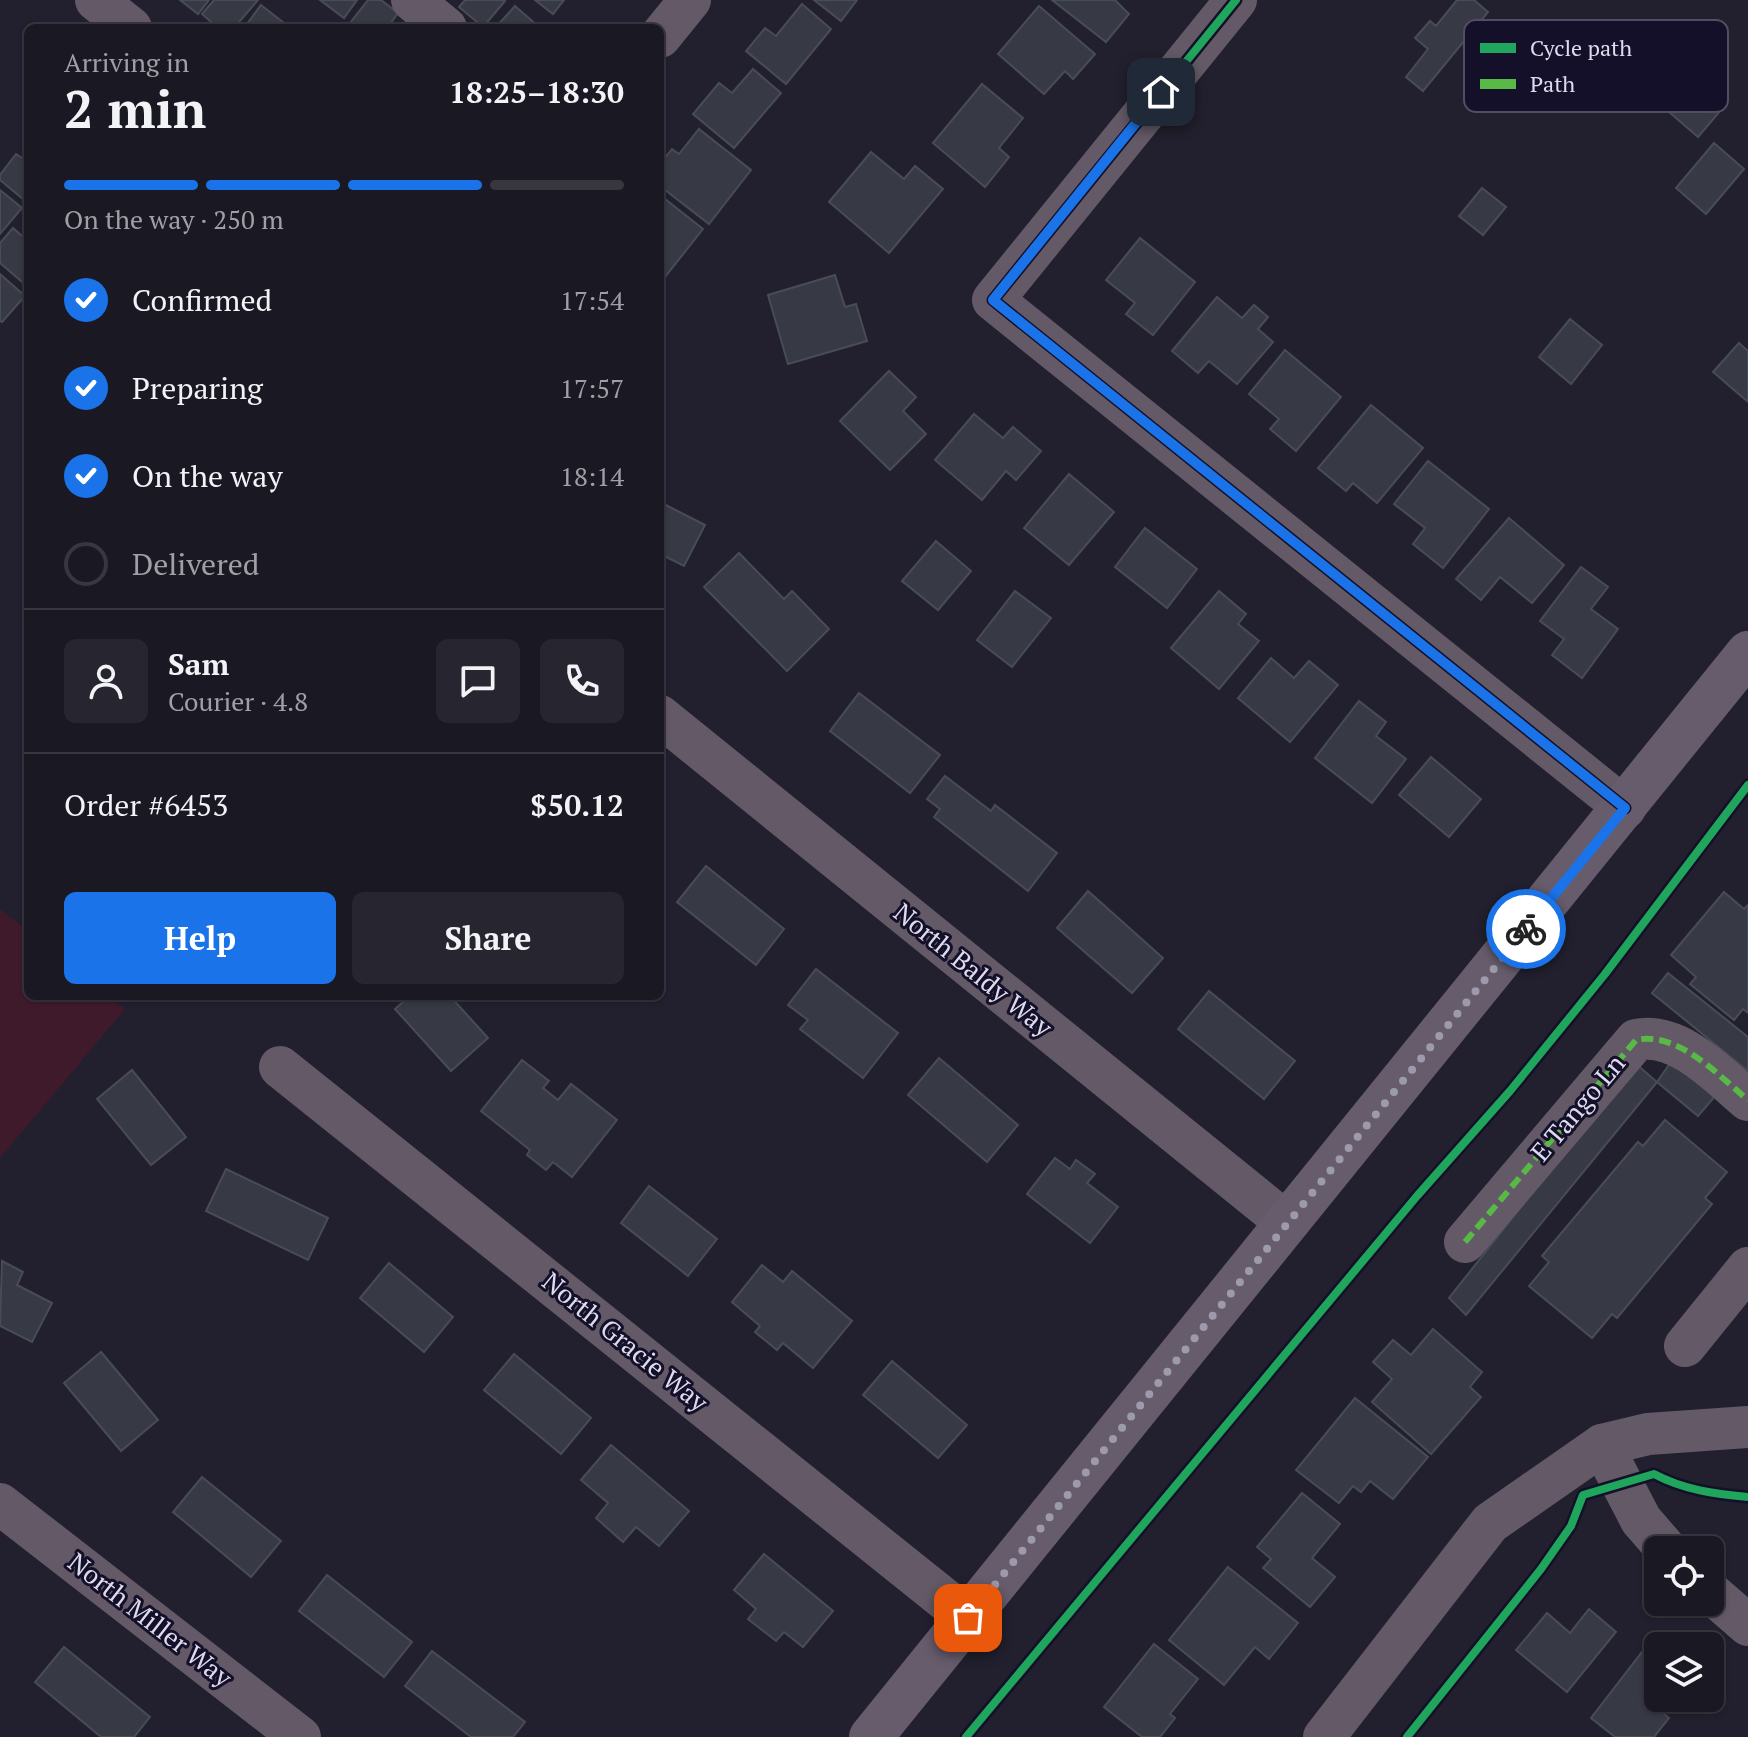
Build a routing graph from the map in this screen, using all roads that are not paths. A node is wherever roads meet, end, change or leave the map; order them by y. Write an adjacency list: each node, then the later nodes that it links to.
1 (96, 0): 5 (street)
2 (412, 0): 6 (street)
3 (690, 0): 7 (street)
4 (1236, 0): 10 (street)
5 (126, 24)
6 (441, 24)
7 (664, 32)
8 (1748, 653): 10 (main road)
9 (664, 719): 13 (street, North Baldy Way)
10 (1625, 808): 13 (main road)
11 (280, 1067): 22 (street, North Gracie Way)
12 (1748, 1100): 14 (street, E Tango Ln)
13 (1287, 1223): 22 (main road)
14 (1465, 1242)
15 (1748, 1268): 16 (street)
16 (1685, 1346)
17 (1748, 1427): 18 (street)
18 (1602, 1445): 20 (street); 26 (street)
19 (0, 1504): 24 (street, North Miller Way)
20 (1655, 1536)
21 (1724, 1604): 23 (street)
22 (968, 1618): 25 (main road)
23 (1748, 1625)
24 (300, 1737)
25 (871, 1737)
26 (1324, 1737)

